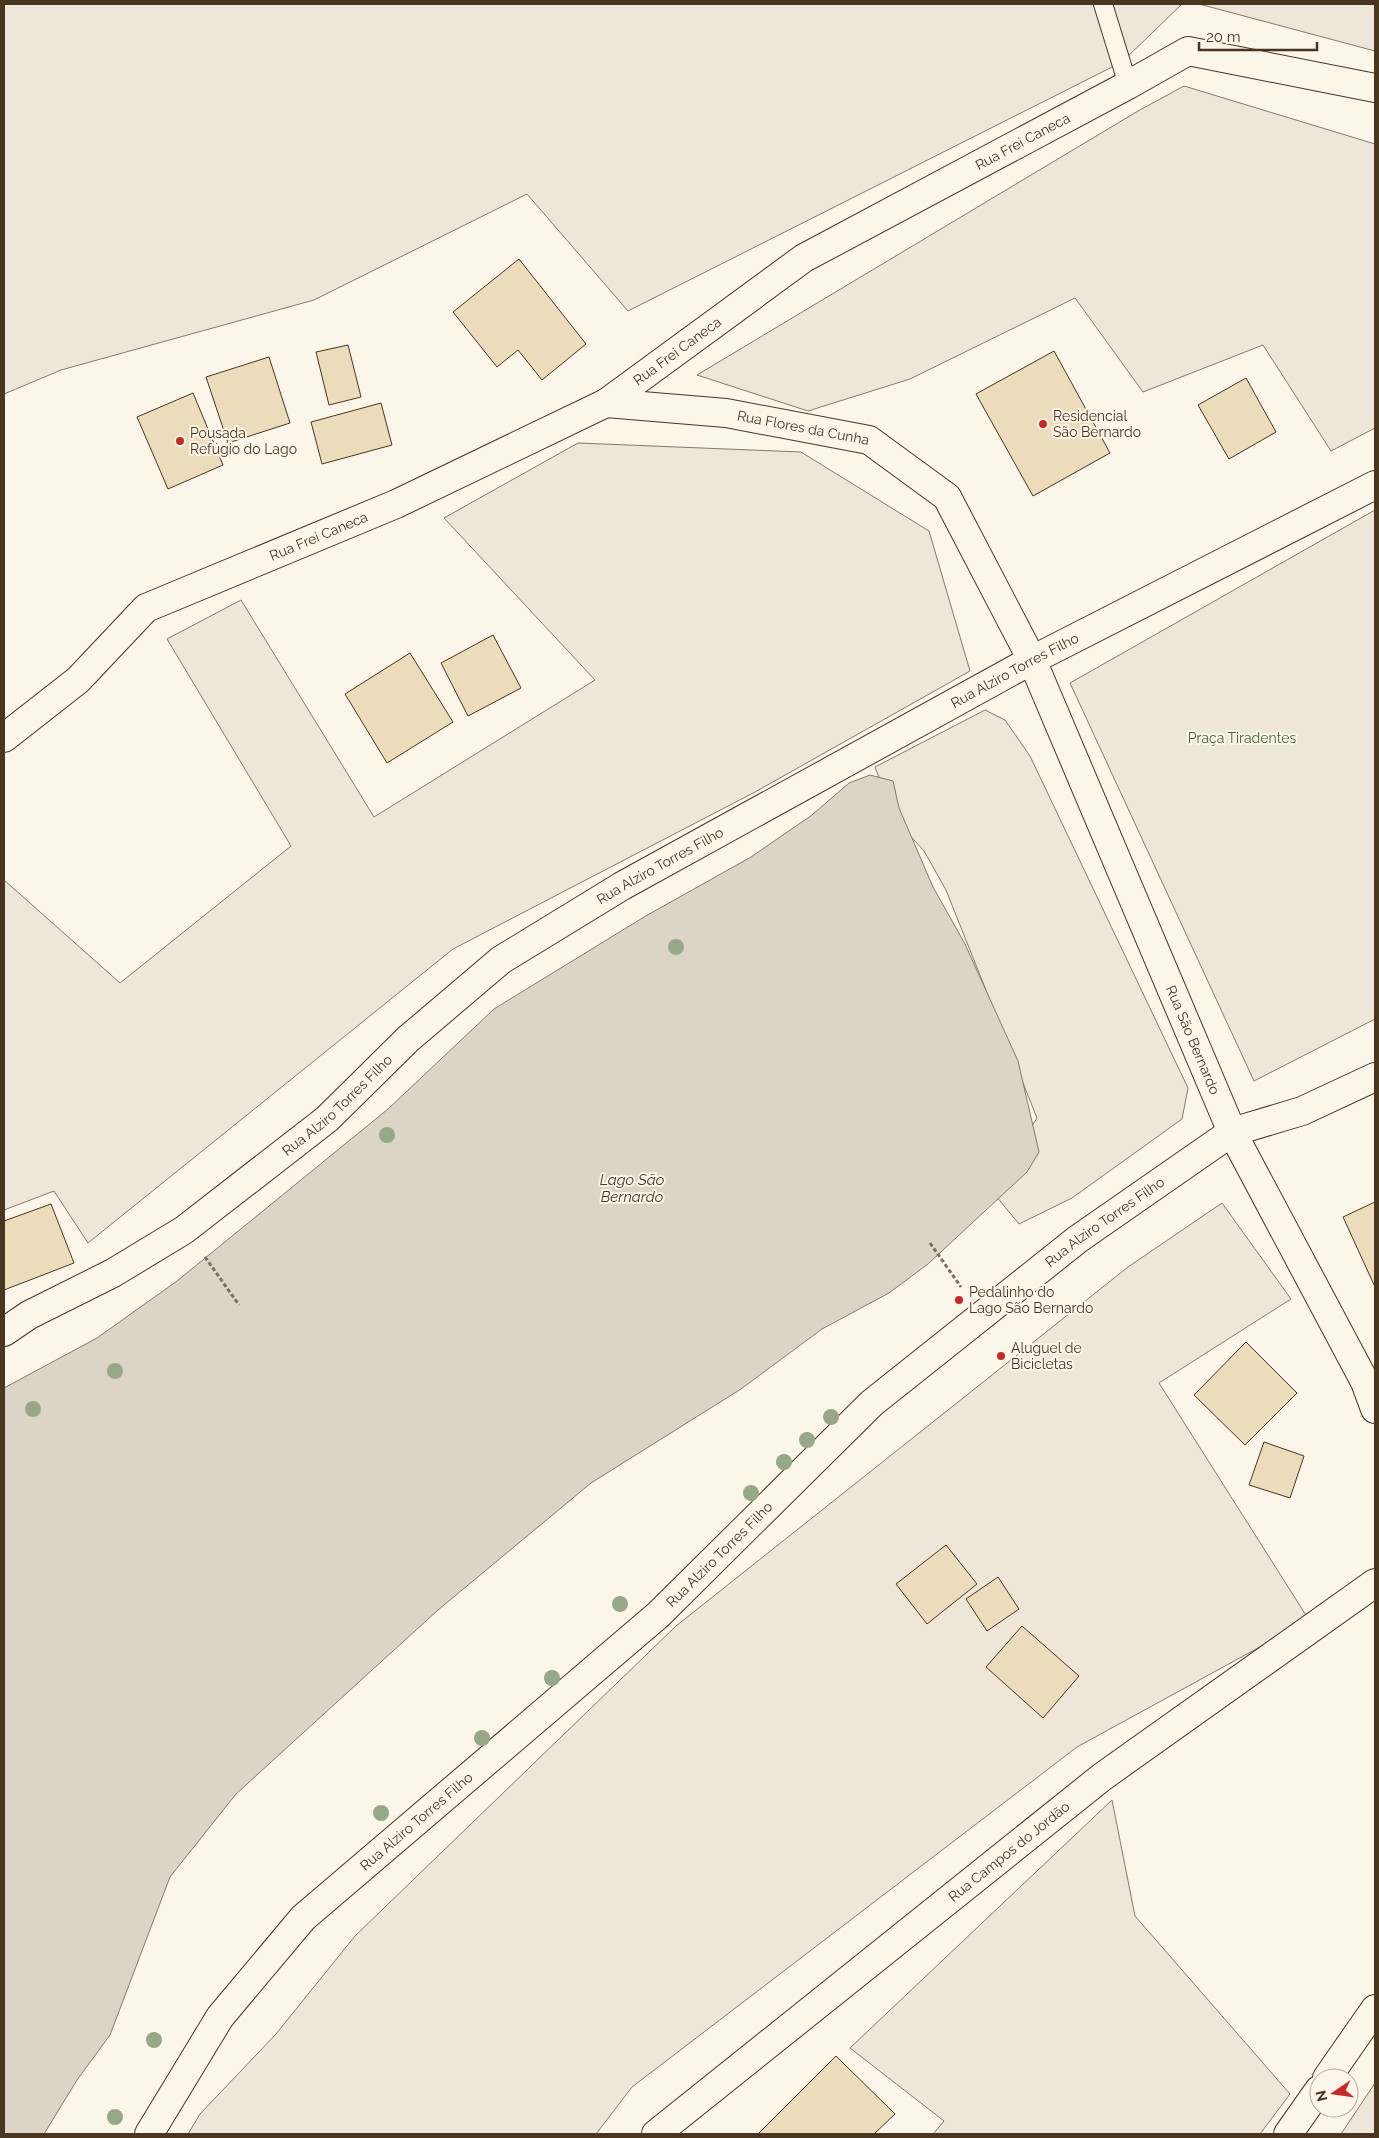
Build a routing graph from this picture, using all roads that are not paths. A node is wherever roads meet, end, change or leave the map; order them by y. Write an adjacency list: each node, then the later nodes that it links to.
1 (1103, 4): 2 (lane)
2 (1128, 85): 3 (street, Rua Frei Caneca); 4 (street, Rua Frei Caneca)
3 (1375, 88)
4 (606, 403): 6 (street, Rua Flores da Cunha); 7 (street, Rua Frei Caneca)
5 (1375, 485): 6 (street, Rua Alziro Torres Filho)
6 (1032, 660): 9 (street, Rua São Bernardo); 10 (street, Rua Alziro Torres Filho)
7 (4, 738)
8 (1375, 1077): 9 (street, Rua Alziro Torres Filho)
9 (1232, 1132): 11 (street, Rua São Bernardo); 16 (street, Rua Alziro Torres Filho)
10 (4, 1332)
11 (1375, 1409)
12 (1375, 1583): 17 (street, Rua Campos do Jordão)
13 (1375, 2009): 14 (street)
14 (1334, 2068)
15 (1309, 2104): 18 (street)
16 (149, 2134)
17 (656, 2134)
18 (1288, 2134)

